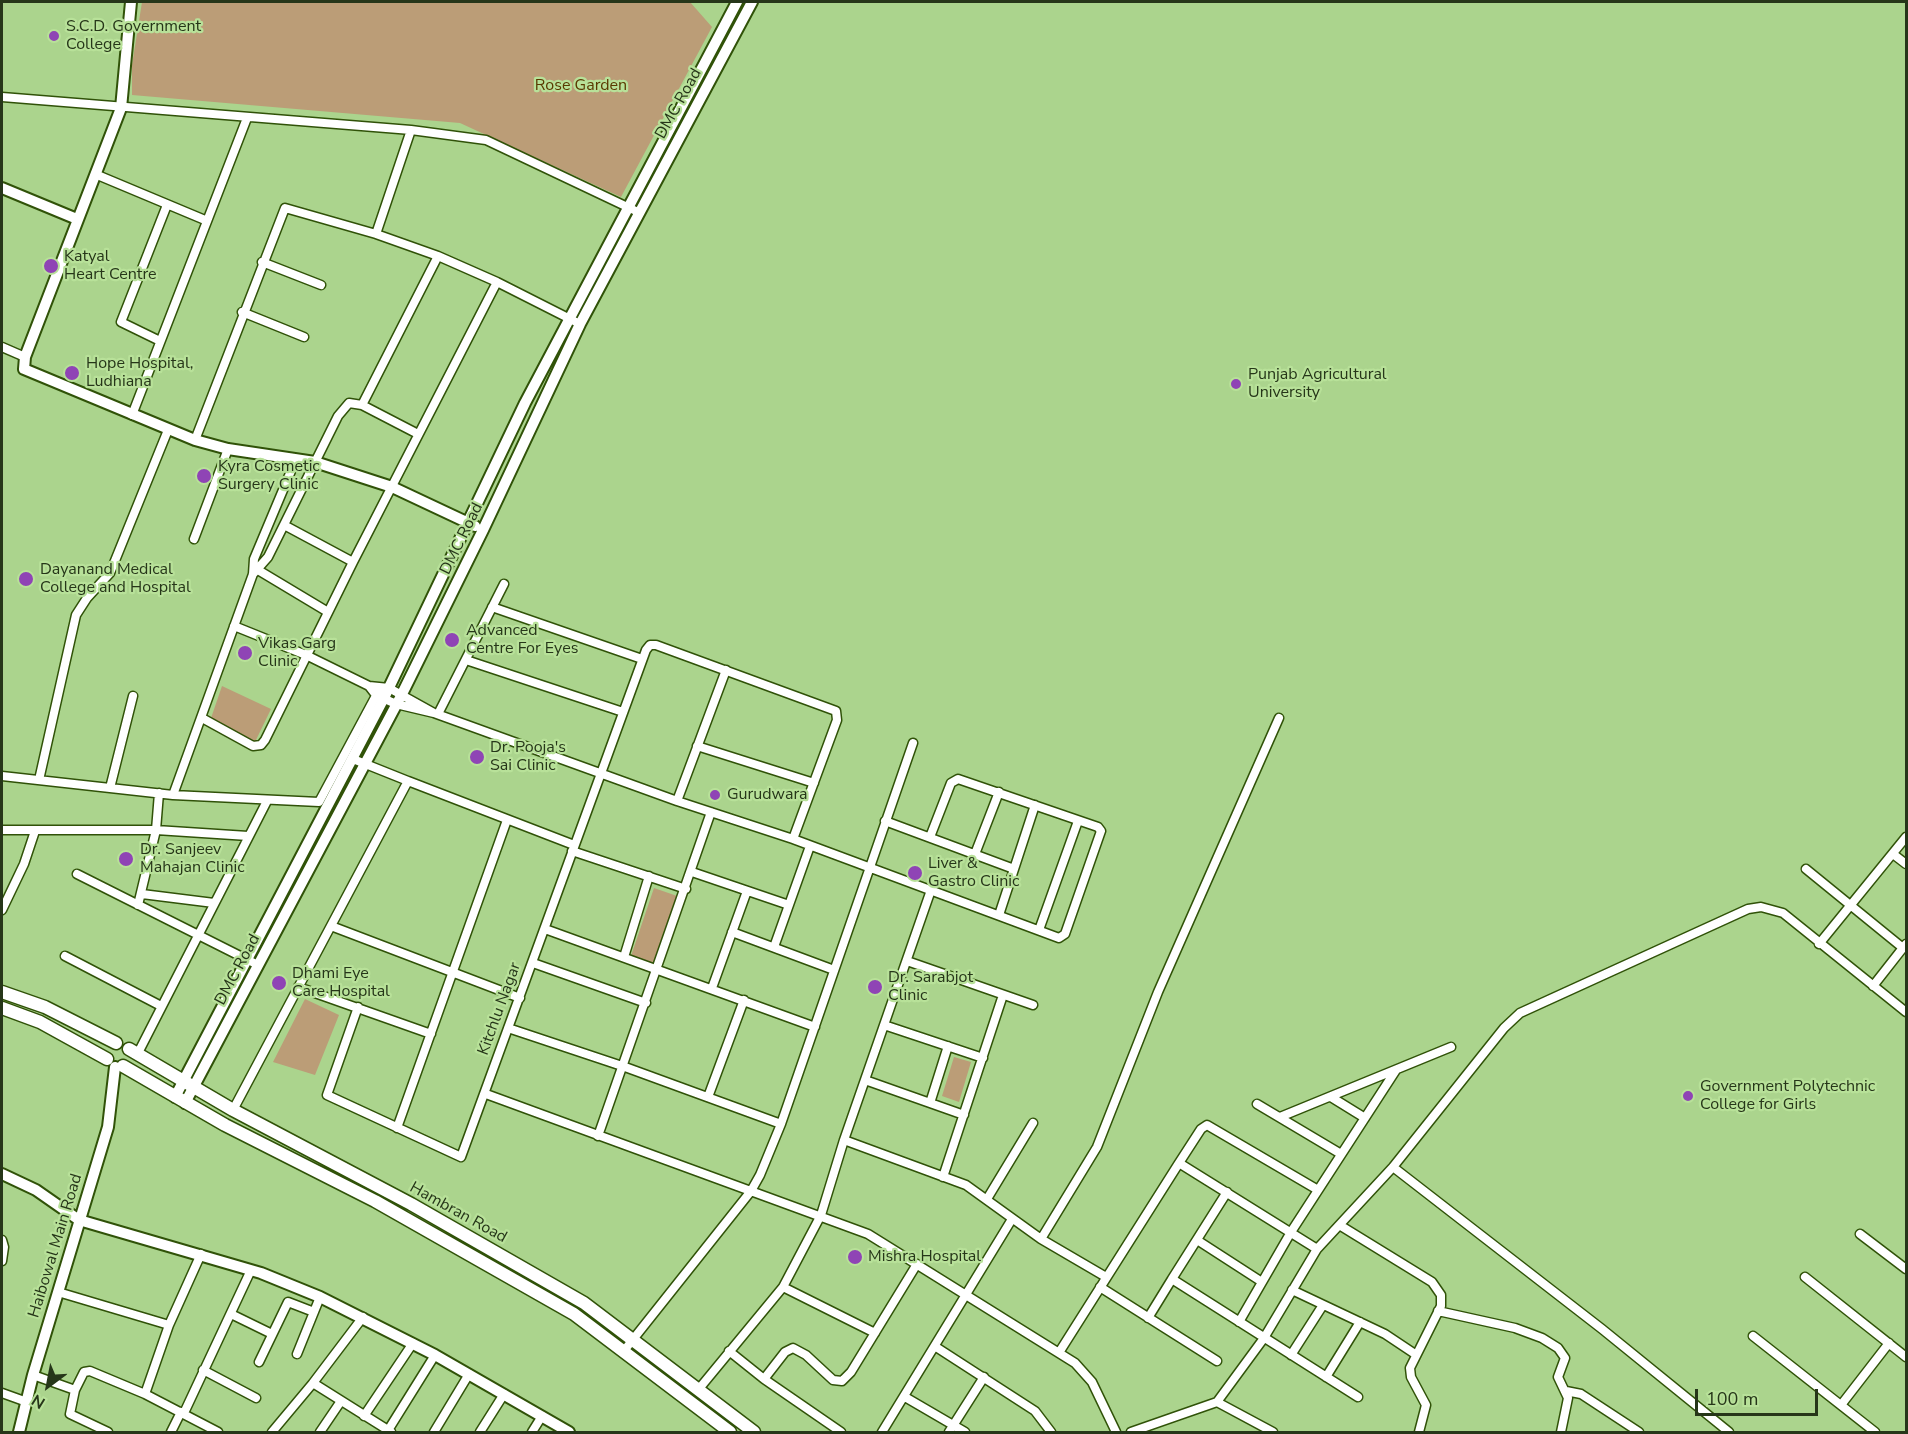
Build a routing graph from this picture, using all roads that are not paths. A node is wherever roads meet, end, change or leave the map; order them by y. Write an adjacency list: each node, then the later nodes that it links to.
1 (131, 2): 5 (street)
2 (736, 2): 3 (street); 11 (street)
3 (750, 5): 12 (street, DMC Road)
4 (2, 97): 5 (street)
5 (122, 108): 6 (street); 8 (street)
6 (247, 118): 7 (street); 14 (street)
7 (411, 130): 11 (street); 15 (street)
8 (95, 174): 10 (street); 13 (street)
9 (2, 188): 13 (street)
10 (166, 205): 14 (street); 24 (street)
11 (627, 207): 12 (street); 21 (street)
12 (638, 212): 22 (street, DMC Road)
13 (77, 219): 26 (street)
14 (206, 220): 24 (street)
15 (376, 234): 16 (street); 17 (street)
16 (438, 256): 18 (street); 27 (street)
17 (262, 262): 19 (street); 20 (street)
18 (497, 282): 21 (street); 30 (street)
19 (321, 285)
20 (242, 312): 23 (street); 31 (street)
21 (569, 318): 22 (street); 36 (street)
22 (580, 324): 38 (street, DMC Road)
23 (304, 337)
24 (160, 341): 28 (street)
25 (2, 347): 26 (street)
26 (25, 357): 28 (street)
27 (362, 405): 30 (street); 34 (street)
28 (132, 416): 29 (street)
29 (168, 430): 31 (street); 63 (street)
30 (418, 434): 35 (street)
31 (195, 440): 32 (street)
32 (228, 449): 33 (street); 39 (street)
33 (296, 459): 34 (street); 41 (street)
34 (315, 462): 35 (street); 37 (street)
35 (392, 487): 36 (street); 40 (street)
36 (469, 523): 38 (street); 50 (street)
37 (284, 525): 40 (street); 41 (street)
38 (483, 530): 52 (street, DMC Road)
39 (194, 539)
40 (353, 562): 44 (street)
41 (256, 572): 44 (street); 45 (street)
42 (504, 584): 43 (street)
43 (492, 608): 47 (street); 48 (street)
44 (328, 612): 46 (street)
45 (234, 626): 46 (street); 55 (street)
46 (306, 655): 50 (street); 55 (street)
47 (642, 659): 49 (street); 53 (street, Kitchlu Nagar)
48 (466, 660): 53 (street); 54 (street)
49 (726, 670): 58 (street); 65 (street)
50 (382, 692): 52 (street); 59 (street); 70 (street)
51 (133, 696): 66 (street)
52 (399, 699): 54 (street); 60 (street, DMC Road)
53 (623, 712): 61 (street, Kitchlu Nagar)
54 (436, 714): 61 (street)
55 (202, 718): 69 (street)
56 (1279, 718): 179 (street)
57 (913, 743): 75 (street)
58 (698, 746): 65 (street); 71 (street)
59 (353, 759): 60 (street); 115 (street)
60 (365, 764): 64 (street); 118 (street, DMC Road)
61 (601, 772): 71 (street); 85 (street, Kitchlu Nagar)
62 (2, 776): 63 (street)
63 (39, 780): 66 (street)
64 (408, 781): 74 (street); 105 (street)
65 (814, 783): 83 (street)
66 (110, 788): 68 (street)
67 (999, 792): 72 (street); 81 (street); 86 (street)
68 (159, 794): 69 (street); 78 (street)
69 (172, 795): 70 (street)
70 (267, 801): 80 (street)
71 (677, 801): 73 (street)
72 (1035, 805): 76 (street); 90 (street)
73 (711, 813): 83 (street); 92 (street)
74 (507, 820): 85 (street); 121 (street)
75 (885, 820): 81 (street); 89 (street)
76 (1078, 820): 107 (street); 107 (street)
77 (2, 830): 79 (street)
78 (156, 830): 79 (street); 80 (street); 98 (street)
79 (35, 831): 103 (street)
80 (248, 836): 99 (street)
81 (930, 837): 86 (street)
82 (1906, 837): 87 (street)
83 (793, 839): 84 (street)
84 (810, 846): 89 (street); 101 (street)
85 (573, 848): 94 (street); 106 (street, Kitchlu Nagar)
86 (975, 854): 90 (street)
87 (1893, 854): 88 (street); 102 (street)
88 (1906, 864)
89 (869, 867): 96 (street); 120 (street)
90 (1014, 869): 104 (street)
91 (1806, 869): 102 (street)
92 (692, 872): 95 (street); 97 (street)
93 (77, 874): 100 (street)
94 (649, 876): 95 (street); 114 (street)
95 (686, 889): 119 (street)
96 (931, 890): 104 (street); 116 (street)
97 (747, 891): 101 (street); 108 (street)
98 (142, 894): 99 (street); 100 (street)
99 (214, 903): 109 (street)
100 (138, 905): 109 (street)
101 (789, 905): 112 (street)
102 (1851, 906): 110 (street); 111 (street)
103 (2, 910)
104 (999, 915): 107 (street)
105 (331, 926): 121 (street); 123 (street)
106 (545, 929): 114 (street); 117 (street, Kitchlu Nagar)
107 (1039, 930)
108 (732, 932): 112 (street); 124 (street)
109 (197, 935): 115 (street); 131 (street)
110 (1819, 944): 122 (street); 166 (street)
111 (1905, 946): 122 (street)
112 (774, 947): 120 (street)
113 (64, 956): 131 (street)
114 (624, 957): 119 (street)
115 (248, 959): 118 (street); 148 (street)
116 (907, 961): 126 (street); 135 (street)
117 (533, 963): 127 (street, Kitchlu Nagar); 129 (street)
118 (258, 965): 148 (street, DMC Road)
119 (658, 969): 124 (street); 129 (street)
120 (834, 970): 136 (street)
121 (452, 973): 127 (street); 138 (street)
122 (1872, 986): 134 (street)
123 (298, 987): 132 (street); 155 (street)
124 (712, 988): 128 (street)
125 (2, 992): 139 (main road)
126 (1003, 995): 130 (street); 143 (street)
127 (520, 998): 137 (street, Kitchlu Nagar)
128 (744, 1000): 136 (street); 150 (street)
129 (646, 1003): 145 (street)
130 (1033, 1005)
131 (161, 1006): 142 (street)
132 (358, 1007): 138 (street); 161 (street, Kitchlu Nagar)
133 (2, 1008): 144 (main road, Hambran Road)
134 (1906, 1012)
135 (884, 1024): 140 (street); 147 (street)
136 (815, 1027): 160 (street)
137 (508, 1028): 145 (street); 149 (street, Kitchlu Nagar)
138 (430, 1034): 161 (street)
139 (116, 1043): 142 (main road); 144 (main road)
140 (948, 1046): 143 (street); 153 (street)
141 (1451, 1047): 146 (street)
142 (133, 1052): 144 (main road); 148 (main road, Hambran Road)
143 (983, 1058): 156 (street)
144 (115, 1064): 152 (main road, Hambran Road); 175 (street, Haibowal Main Road)
145 (625, 1067): 150 (street); 162 (street)
146 (1396, 1070): 151 (street); 158 (street)
147 (865, 1080): 153 (street); 163 (street)
148 (188, 1084): 152 (street); 155 (main road, Hambran Road)
149 (486, 1094): 161 (street, Kitchlu Nagar); 162 (street)
150 (708, 1097): 160 (street)
151 (1330, 1097): 157 (street); 158 (street)
152 (180, 1100): 217 (main road, Hambran Road)
153 (930, 1103): 156 (street)
154 (1257, 1104): 157 (street)
155 (233, 1110): 211 (main road, Hambran Road)
156 (964, 1115): 168 (street)
157 (1280, 1117): 164 (street)
158 (1365, 1118): 164 (street)
159 (1033, 1123): 172 (street)
160 (781, 1124): 170 (street)
161 (397, 1128)
162 (598, 1136): 170 (street)
163 (844, 1140): 168 (street); 173 (street)
164 (1341, 1154): 169 (street)
165 (1179, 1163): 169 (street); 171 (street); 188 (street)
166 (1393, 1167): 176 (street); 272 (street)
167 (2, 1174): 175 (street)
168 (944, 1177): 172 (street)
169 (1318, 1190): 177 (street)
170 (751, 1191): 173 (street); 211 (street)
171 (1227, 1192): 177 (street); 181 (street)
172 (987, 1199): 174 (street)
173 (821, 1215): 185 (street); 192 (street)
174 (1012, 1219): 179 (street); 196 (street)
175 (79, 1220): 183 (street); 195 (street, Haibowal Main Road)
176 (1341, 1226): 182 (street); 199 (street)
177 (1291, 1232): 182 (street); 191 (street)
178 (1860, 1234): 186 (street)
179 (1041, 1239): 188 (street)
180 (2, 1240): 184 (street)
181 (1197, 1240): 190 (street); 191 (street)
182 (1317, 1249): 194 (street)
183 (201, 1254): 187 (street); 206 (street)
184 (2, 1261)
185 (916, 1264): 196 (street); 207 (street)
186 (1906, 1269)
187 (251, 1270): 197 (street); 201 (street)
188 (1106, 1277): 193 (street)
189 (1805, 1277): 213 (street)
190 (1172, 1279): 203 (street); 204 (street)
191 (1262, 1282): 204 (street)
192 (783, 1287): 207 (street); 215 (street)
193 (1100, 1287): 203 (street); 216 (street)
194 (1292, 1290): 198 (street); 210 (street)
195 (58, 1292): 206 (street); 227 (street, Haibowal Main Road)
196 (968, 1295): 214 (street); 216 (street)
197 (320, 1297): 200 (street); 202 (street)
198 (1323, 1305): 205 (street); 221 (street)
199 (1438, 1311): 219 (street); 234 (street)
200 (314, 1312): 208 (street); 218 (street)
201 (231, 1314): 208 (street); 225 (street)
202 (363, 1317): 212 (street); 231 (street)
203 (1148, 1318): 223 (street)
204 (1239, 1322): 210 (street)
205 (1360, 1322): 219 (street); 229 (street)
206 (169, 1325): 236 (street)
207 (875, 1333): 230 (street)
208 (272, 1334): 224 (street)
209 (1753, 1336): 244 (street)
210 (1264, 1338): 221 (street); 243 (street)
211 (633, 1340): 217 (street); 233 (main road, Hambran Road)
212 (413, 1343): 220 (street); 246 (street)
213 (1889, 1343): 222 (street); 244 (street)
214 (936, 1347): 228 (street); 238 (street)
215 (729, 1351): 230 (street); 233 (street)
216 (1060, 1351): 266 (street)
217 (623, 1352): 260 (main road, Hambran Road)
218 (297, 1354)
219 (1415, 1354): 269 (street)
220 (435, 1355): 226 (street); 255 (street)
221 (1291, 1355): 229 (street)
222 (1906, 1357)
223 (1216, 1361)
224 (259, 1362)
225 (203, 1370): 240 (street); 245 (street)
226 (468, 1374): 237 (street); 256 (street)
227 (33, 1375): 232 (street); 242 (street, Haibowal Main Road)
228 (984, 1377): 248 (street); 265 (street)
229 (1326, 1377): 239 (street)
230 (764, 1379): 262 (street)
231 (313, 1383): 241 (street); 253 (street)
232 (75, 1390): 236 (street); 250 (street)
233 (698, 1390): 261 (main road, Hambran Road)
234 (1566, 1391): 270 (street); 271 (street)
235 (2, 1393): 242 (street)
236 (145, 1394): 245 (street)
237 (504, 1394): 247 (street); 257 (street)
238 (905, 1396): 248 (street); 263 (street)
239 (1358, 1397)
240 (256, 1398)
241 (341, 1401): 246 (street); 254 (street)
242 (27, 1402): 249 (street, Haibowal Main Road)
243 (1217, 1402): 267 (street); 268 (street)
244 (1841, 1405): 273 (street)
245 (182, 1412): 251 (street); 252 (street)
246 (364, 1416): 255 (street)
247 (542, 1416): 258 (street); 259 (street)
248 (951, 1429): 264 (street)
249 (19, 1432)
250 (108, 1432)
251 (171, 1432)
252 (218, 1432)
253 (272, 1432)
254 (320, 1432)
255 (389, 1432)
256 (434, 1432)
257 (480, 1432)
258 (532, 1432)
259 (569, 1432)
260 (730, 1432)
261 (754, 1432)
262 (841, 1432)
263 (882, 1432)
264 (965, 1432)
265 (1051, 1432)
266 (1116, 1432)
267 (1131, 1432)
268 (1273, 1432)
269 (1419, 1432)
270 (1562, 1432)
271 (1639, 1432)
272 (1729, 1432)
273 (1875, 1432)

